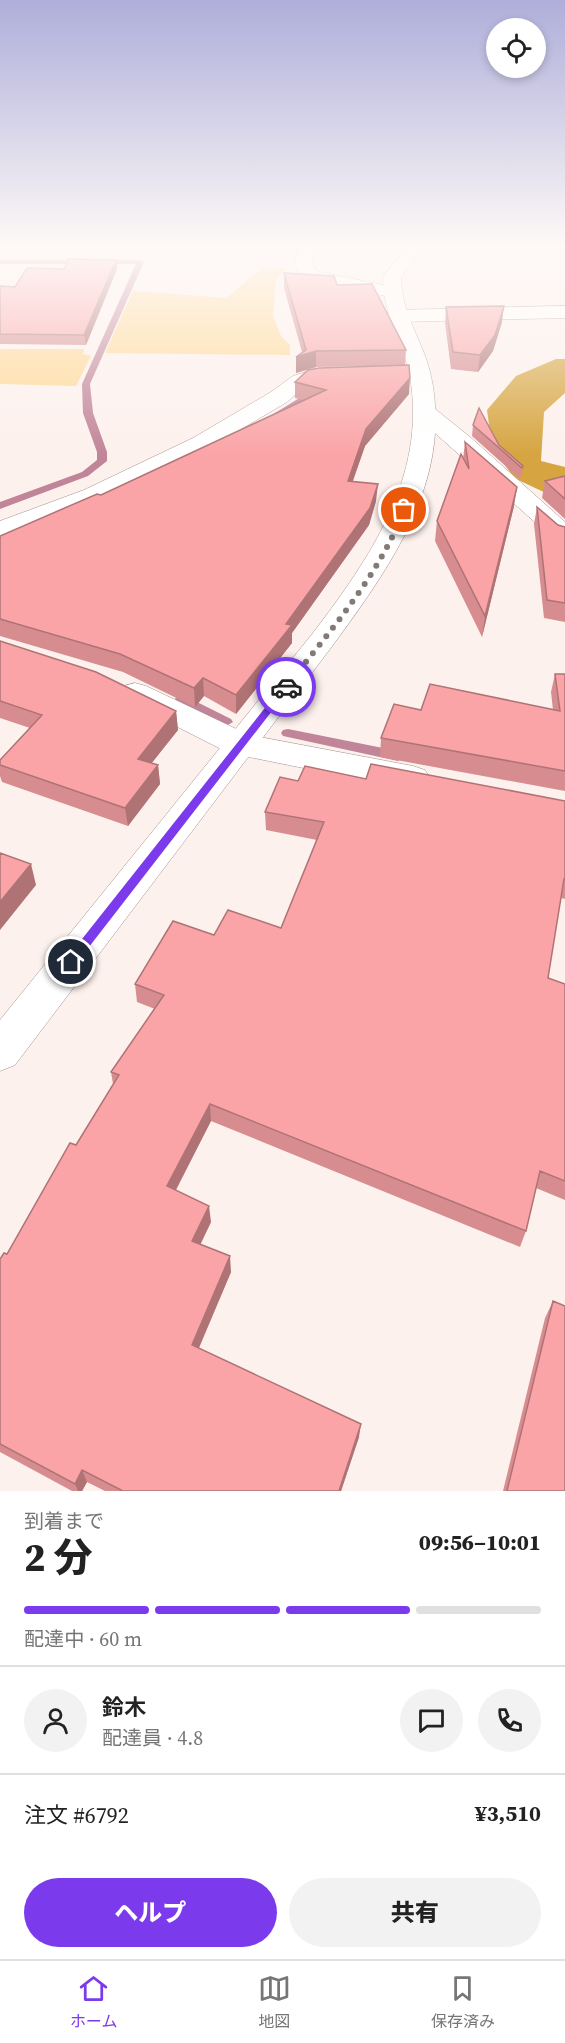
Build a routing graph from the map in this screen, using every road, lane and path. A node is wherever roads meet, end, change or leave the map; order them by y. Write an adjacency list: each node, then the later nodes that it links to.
1 (396, 316): 3 (street)
2 (362, 375): 4 (street)
3 (426, 413): 5 (street); 7 (street)
4 (0, 530)
5 (565, 535)
6 (111, 681): 7 (street)
7 (240, 745): 8 (street); 9 (street)
8 (438, 782)
9 (0, 1052)

